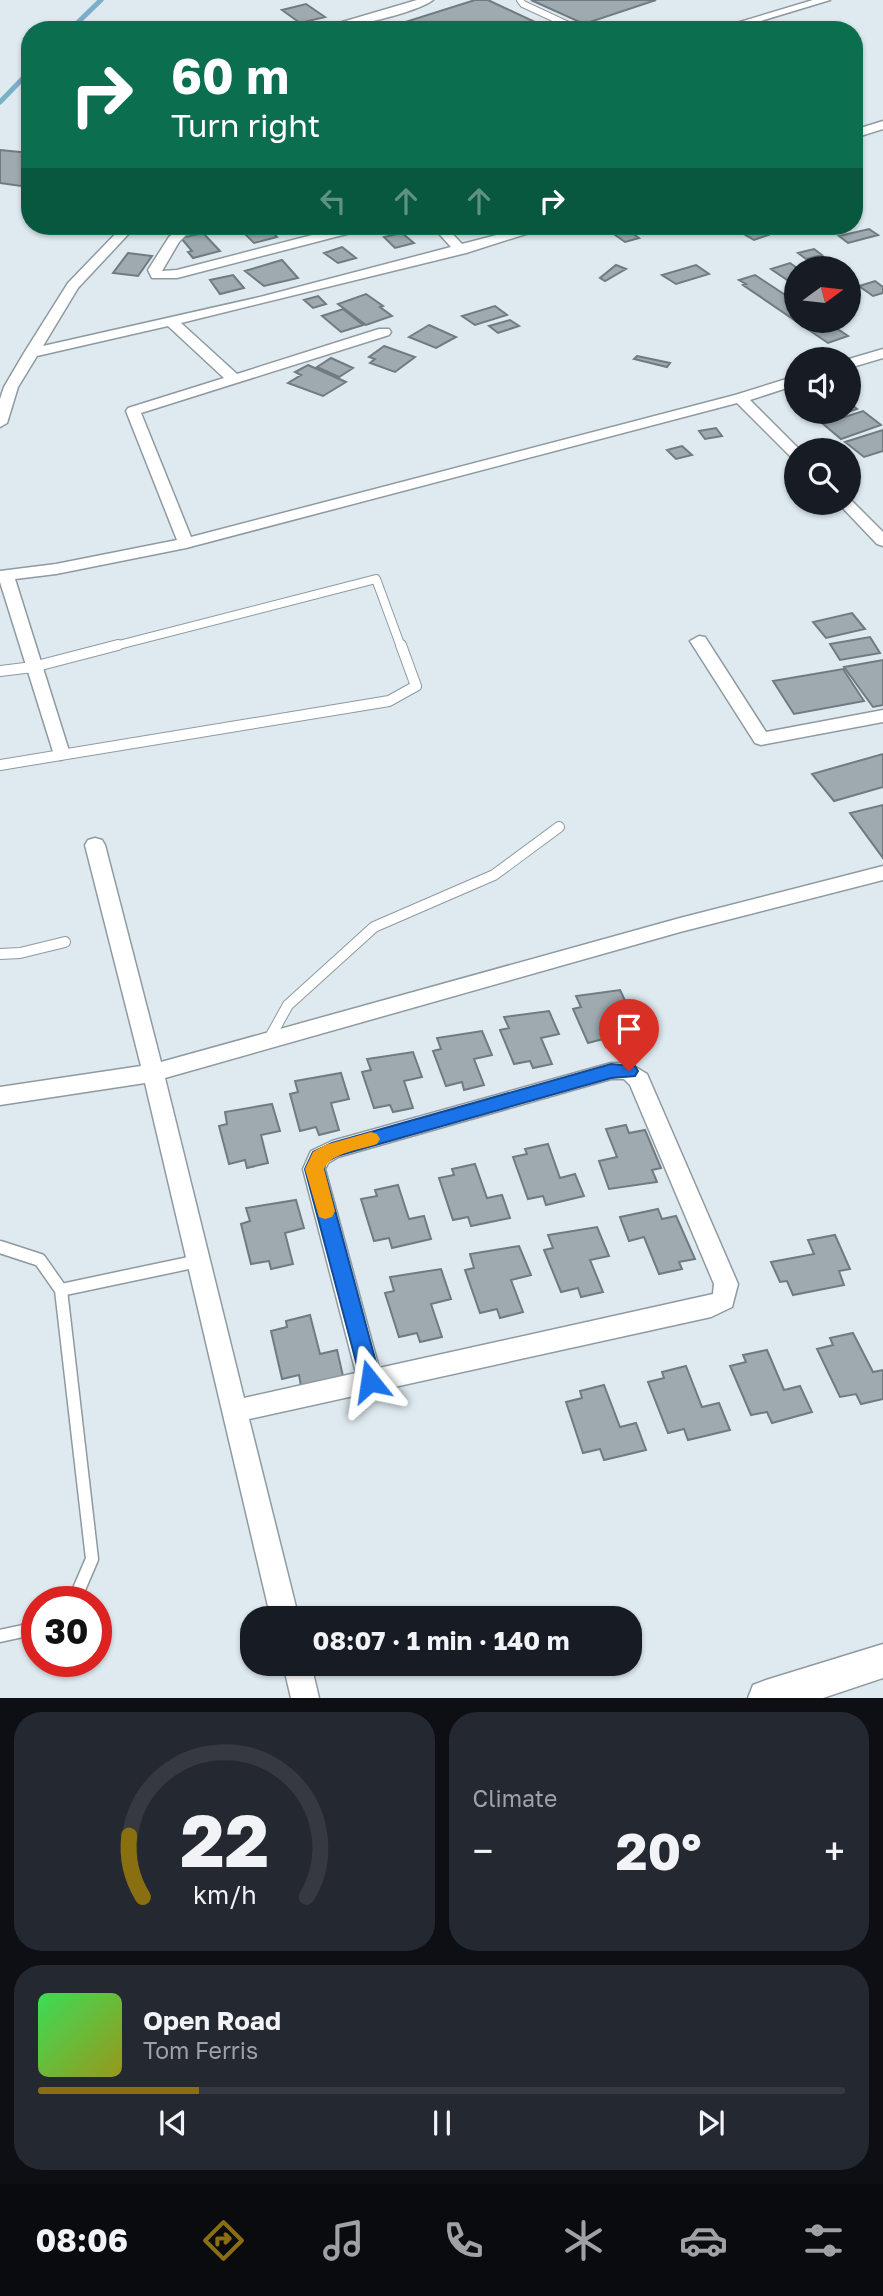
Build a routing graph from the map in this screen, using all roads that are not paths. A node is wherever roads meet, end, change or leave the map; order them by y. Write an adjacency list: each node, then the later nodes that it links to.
1 (428, 0): 4 (street)
2 (520, 0): 5 (lane)
3 (820, 0): 6 (street)
4 (358, 21)
5 (560, 21)
6 (749, 21)
7 (883, 125): 8 (street)
8 (863, 131)
9 (121, 235): 17 (street)
10 (179, 235): 11 (street)
11 (326, 235)
12 (447, 235): 14 (street)
13 (514, 235): 14 (street)
14 (461, 250): 15 (street)
15 (171, 322): 17 (street); 20 (street)
16 (384, 332): 20 (street)
17 (31, 353): 23 (street)
18 (883, 353): 19 (street)
19 (861, 360)
20 (234, 379): 27 (street)
21 (784, 384): 22 (street)
22 (740, 398): 24 (street); 27 (street)
23 (0, 423)
24 (784, 442)
25 (858, 515): 26 (street)
26 (883, 541)
27 (186, 543): 28 (street)
28 (3, 576): 30 (street)
29 (699, 641): 32 (street)
30 (33, 667): 31 (lane); 33 (street); 33 (lane)
31 (0, 671)
32 (883, 716)
33 (61, 754): 34 (lane)
34 (0, 765)
35 (559, 827): 40 (lane)
36 (95, 845): 41 (street)
37 (883, 873): 40 (street)
38 (65, 942): 39 (lane)
39 (0, 954)
40 (269, 1039): 41 (street)
41 (153, 1073): 42 (street); 44 (street)
42 (0, 1096)
43 (0, 1247): 45 (lane)
44 (199, 1261): 45 (lane); 47 (street)
45 (61, 1290): 48 (lane)
46 (370, 1381): 46 (street); 47 (street)
47 (234, 1411): 49 (street)
48 (80, 1586)
49 (282, 1606)
50 (21, 1631): 51 (lane)
51 (0, 1636)
52 (883, 1661): 55 (street)
53 (300, 1676): 54 (street)
54 (305, 1698)
55 (766, 1698)

